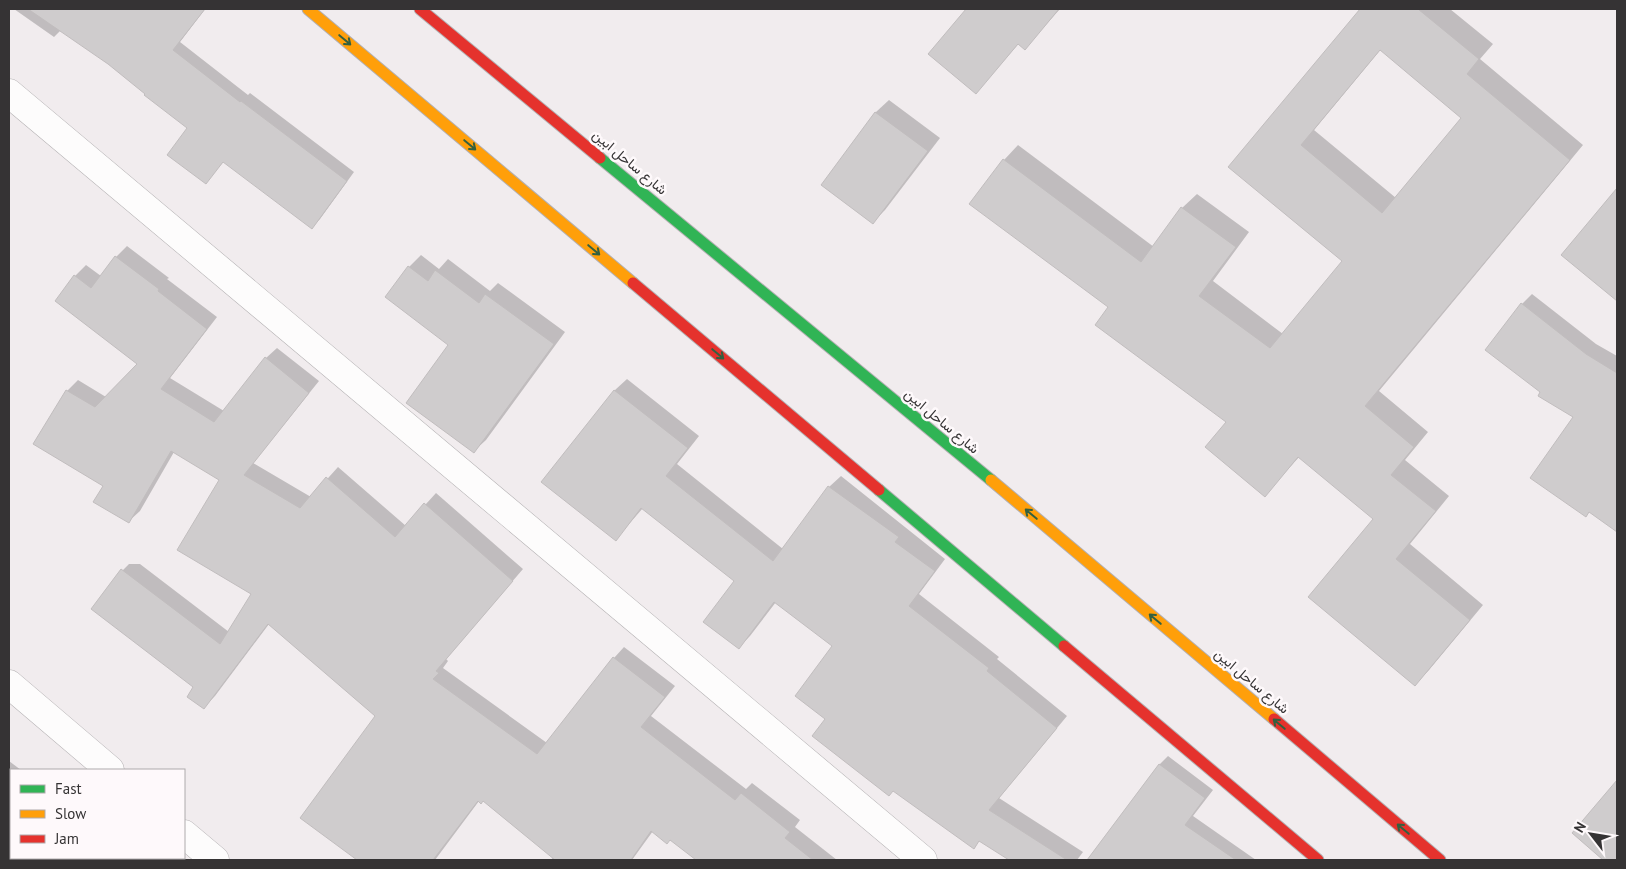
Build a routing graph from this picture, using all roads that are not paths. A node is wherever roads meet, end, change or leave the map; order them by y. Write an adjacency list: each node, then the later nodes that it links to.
1 (308, 9): 9 (highway, one-way to 9)
2 (420, 9): 10 (highway, شارع ساحل ابين, one-way to 2)
3 (9, 93): 8 (street)
4 (9, 684): 5 (street)
5 (109, 769)
6 (185, 835): 7 (street)
7 (215, 860)
8 (923, 860)
9 (1318, 860)
10 (1440, 860)

